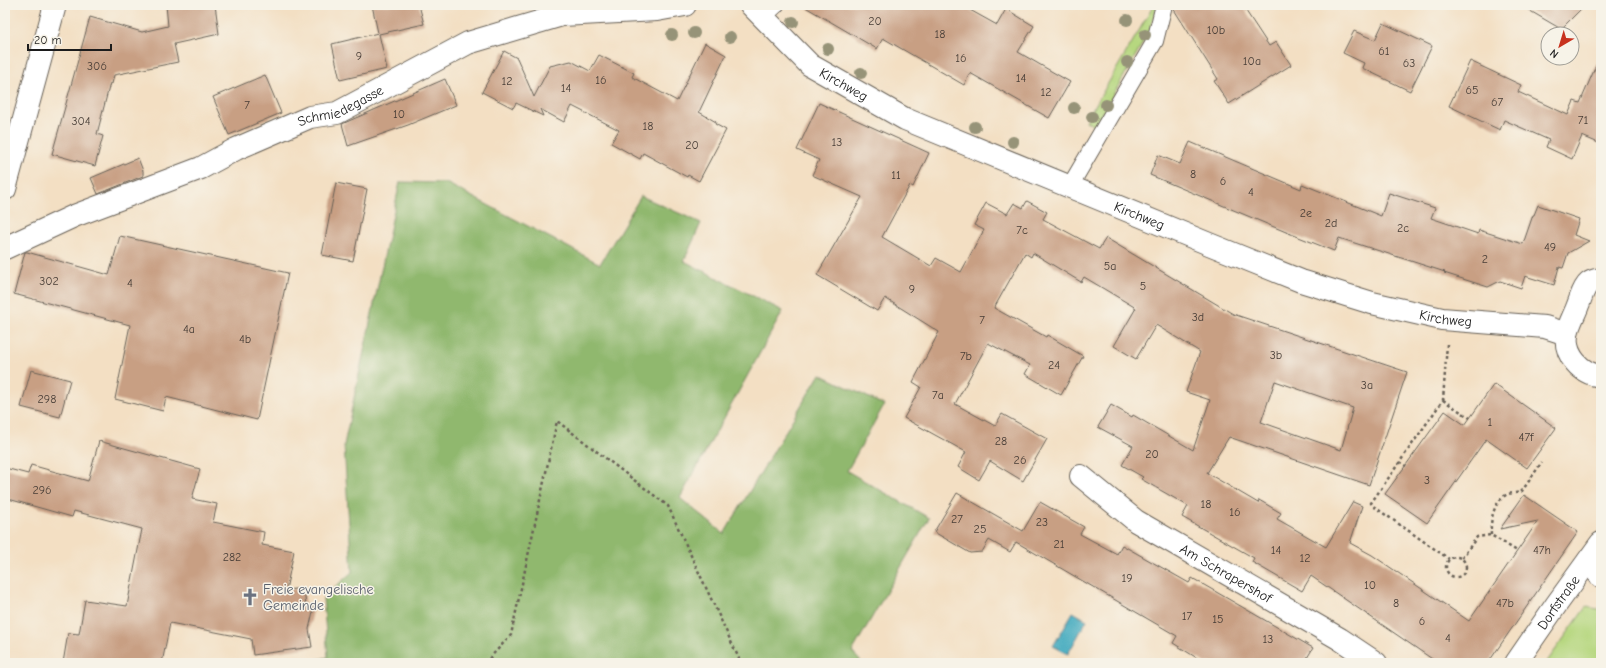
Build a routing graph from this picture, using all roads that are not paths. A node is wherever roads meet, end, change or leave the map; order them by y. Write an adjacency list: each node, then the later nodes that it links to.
1 (55, 5): 6 (street)
2 (685, 5): 7 (street, Schmiedegasse)
3 (1164, 5): 5 (lane)
4 (763, 9): 5 (street, Kirchweg)
5 (1070, 186): 9 (street, Kirchweg)
6 (5, 189)
7 (5, 248)
8 (1601, 280): 9 (street)
9 (1567, 334): 10 (street)
10 (1601, 376)
11 (1081, 476): 13 (street, Am Schrapershof)
12 (1597, 560): 14 (street, Dorfstraße)
13 (1376, 663)
14 (1516, 663)

